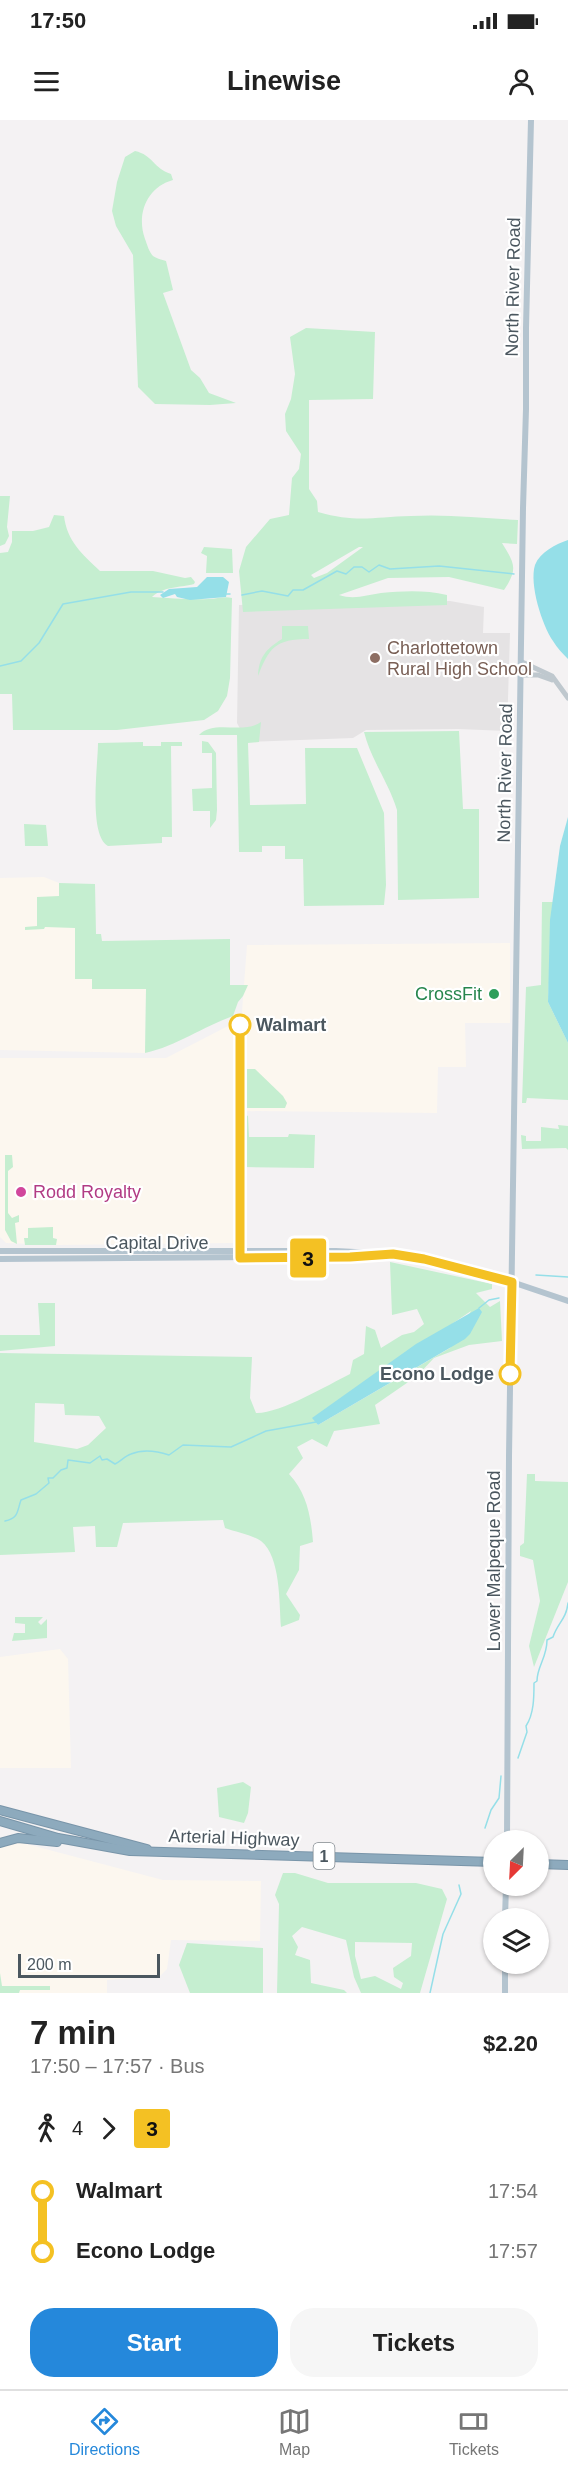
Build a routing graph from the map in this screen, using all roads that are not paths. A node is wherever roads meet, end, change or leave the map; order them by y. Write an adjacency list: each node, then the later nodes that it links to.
1 (531, 120): 2 (main road, North River Road)
2 (522, 662): 3 (main road, North River Road); 4 (street)
3 (521, 675): 4 (street); 11 (main road, North River Road)
4 (557, 683): 5 (street)
5 (568, 698)
6 (0, 1246): 8 (main road)
7 (0, 1251): 8 (main road, Capital Drive)
8 (15, 1251): 9 (main road, Capital Drive)
9 (386, 1254): 10 (main road, Capital Drive); 11 (main road, Capital Drive)
10 (0, 1259)
11 (512, 1282): 12 (main road, Capital Drive); 16 (main road, Lower Malpeque Road)
12 (568, 1302)
13 (0, 1804): 17 (highway)
14 (0, 1810): 17 (highway, Arterial Highway / 1)
15 (0, 1821): 19 (highway, Arterial Highway / 1)
16 (507, 1830)
17 (104, 1839): 20 (highway, Arterial Highway / 1)
18 (0, 1843): 19 (highway)
19 (111, 1849): 20 (highway, Arterial Highway / 1)
20 (154, 1851): 21 (highway, Arterial Highway / 1)
21 (483, 1862)
22 (549, 1864): 23 (highway)
23 (568, 1865)
24 (505, 1974): 25 (main road)
25 (505, 1993)

